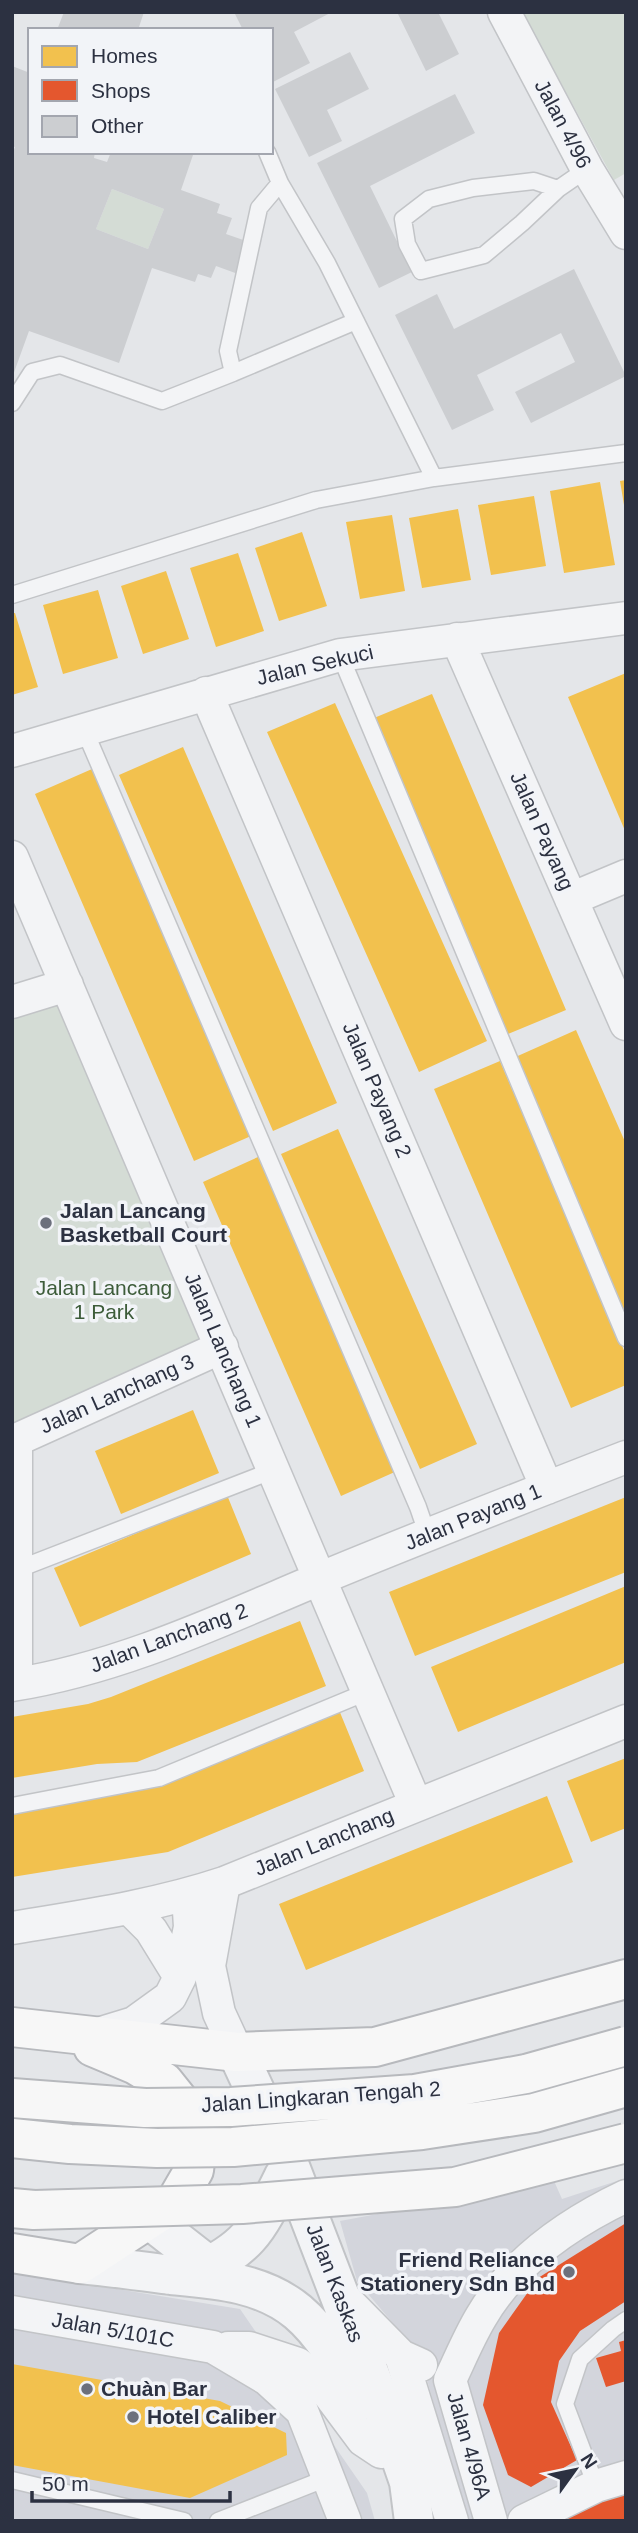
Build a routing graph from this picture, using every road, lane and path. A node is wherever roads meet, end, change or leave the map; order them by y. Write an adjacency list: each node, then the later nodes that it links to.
1 (504, 12): 3 (street, Jalan 4/96)
2 (268, 154): 4 (lane)
3 (587, 169): 5 (lane); 6 (street, Jalan 4/96)
4 (280, 183): 7 (lane); 8 (lane)
5 (558, 189): 5 (lane)
6 (626, 233)
7 (356, 321): 8 (lane); 11 (lane)
8 (233, 373): 9 (lane)
9 (12, 403)
10 (626, 453): 11 (lane)
11 (433, 478): 12 (lane)
12 (12, 595)
13 (626, 618): 14 (street, Jalan Sekuci)
14 (457, 639): 15 (street, Jalan Sekuci); 21 (street, Jalan Payang)
15 (340, 655): 16 (street, Jalan Sekuci); 25 (lane)
16 (206, 693): 17 (street, Jalan Sekuci); 30 (street, Jalan Payang 2)
17 (84, 729): 18 (street, Jalan Sekuci); 31 (lane)
18 (12, 751)
19 (14, 866): 22 (street, Jalan Lanchang 1)
20 (626, 876): 21 (street)
21 (571, 899): 24 (street, Jalan Payang)
22 (67, 985): 23 (street); 26 (street, Jalan Lanchang 1)
23 (12, 1002)
24 (626, 1024)
25 (626, 1338)
26 (222, 1347): 27 (street, Jalan Lanchang 3); 29 (street, Jalan Lanchang 1)
27 (14, 1440): 32 (street)
28 (626, 1457): 30 (street, Jalan Payang 1)
29 (274, 1469): 32 (lane); 33 (street, Jalan Lanchang 1)
30 (547, 1488): 31 (street, Jalan Payang 1)
31 (428, 1536): 33 (street, Jalan Payang 1)
32 (16, 1570): 34 (street)
33 (321, 1578): 34 (street, Jalan Lanchang 2); 35 (street, Jalan Lanchang 1)
34 (14, 1685)
35 (369, 1691): 37 (street, Jalan Lanchang 1); 38 (lane)
36 (626, 1721): 37 (street, Jalan Lanchang)
37 (416, 1805): 39 (street, Jalan Lanchang)
38 (12, 1806)
39 (224, 1883): 40 (street, Jalan Lanchang); 49 (street)
40 (188, 1895): 41 (street, Jalan Lanchang); 43 (street)
41 (130, 1909): 42 (street, Jalan Lanchang); 43 (street)
42 (12, 1928)
43 (180, 1977): 47 (street)
44 (626, 1979): 49 (highway)
45 (12, 2027): 46 (highway)
46 (56, 2032): 47 (highway); 58 (highway)
47 (93, 2035): 49 (highway)
48 (626, 2046): 51 (highway, Jalan Lingkaran Tengah 2, bridge)
49 (237, 2052): 54 (street, Jalan Kaskas)
50 (626, 2087): 52 (highway, Jalan Lingkaran Tengah 2, bridge)
51 (12, 2098)
52 (12, 2138)
53 (626, 2143): 57 (highway, bridge)
54 (289, 2164): 61 (street); 62 (street, Jalan Kaskas)
55 (12, 2194): 58 (street)
56 (626, 2196): 67 (street, Jalan 4/96A)
57 (12, 2208)
58 (150, 2220): 60 (highway); 61 (street)
59 (12, 2253): 60 (highway)
60 (80, 2264): 61 (street)
61 (208, 2274): 68 (street)
62 (339, 2293): 66 (street); 75 (street, Jalan Kaskas)
63 (12, 2312): 65 (street, Jalan 5/101C)
64 (626, 2320): 71 (lane)
65 (213, 2347): 68 (street, Jalan 5/101C); 69 (street, Jalan 5/101C)
66 (401, 2356): 67 (street); 76 (street)
67 (450, 2380): 77 (street, Jalan 4/96A)
68 (381, 2452): 75 (street)
69 (327, 2478): 73 (lane); 74 (street, Jalan 5/101C)
70 (12, 2480): 72 (lane)
71 (611, 2482): 78 (street)
72 (184, 2521)
73 (218, 2521)
74 (345, 2521)
75 (413, 2521)
76 (452, 2521)
77 (491, 2521)
78 (524, 2521)

